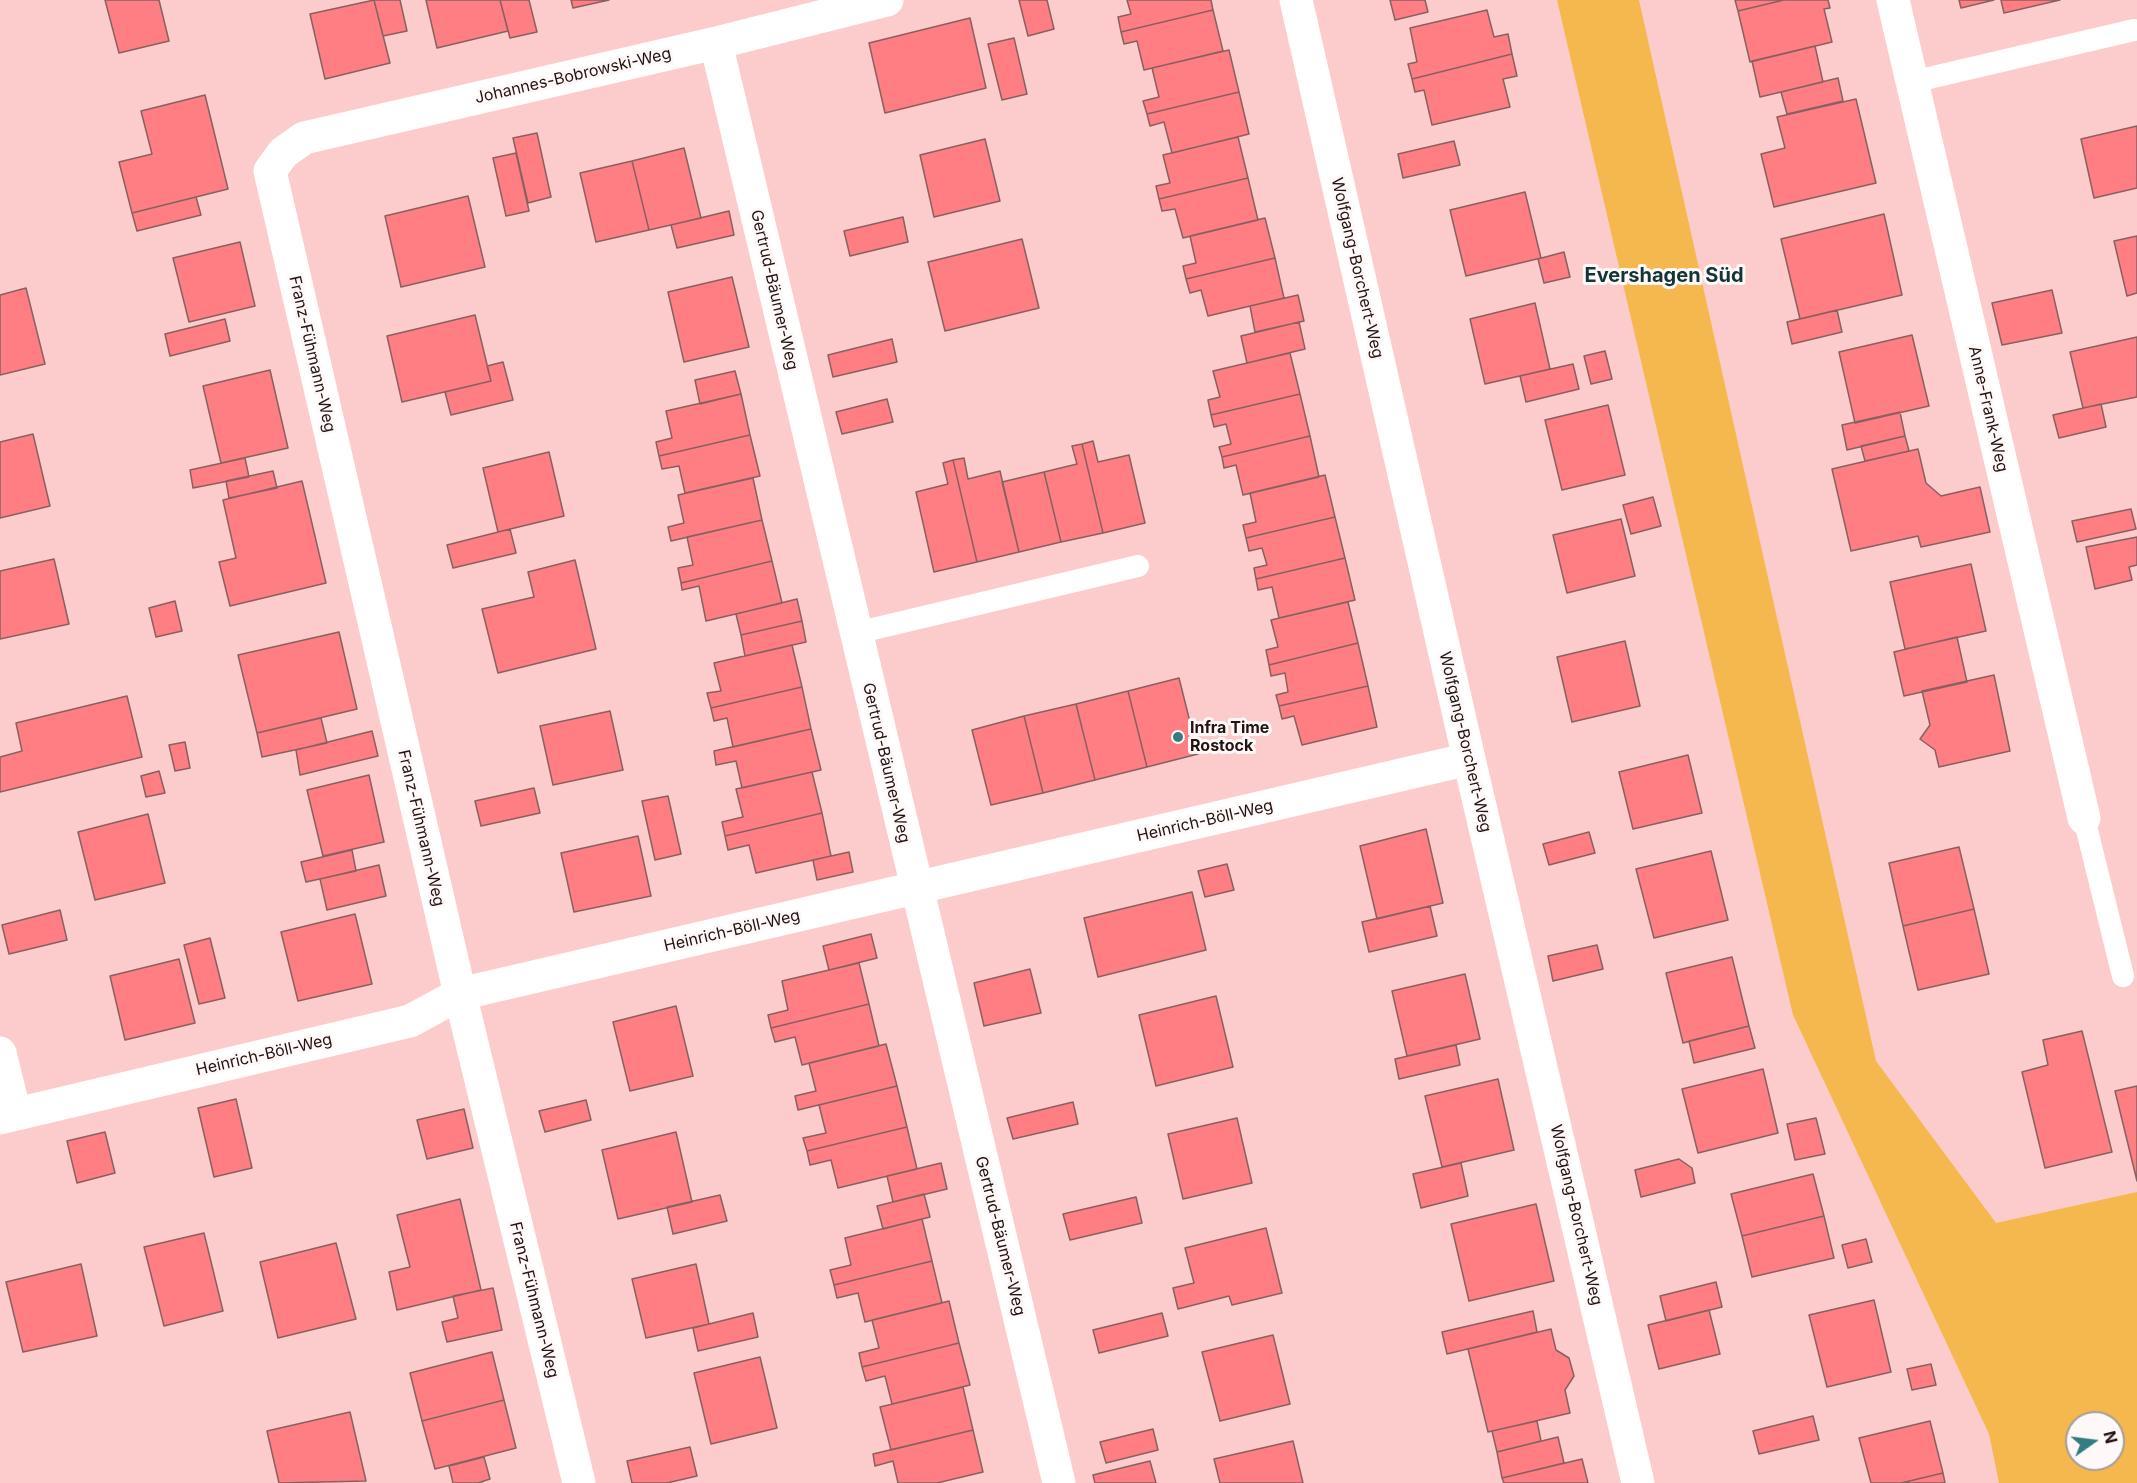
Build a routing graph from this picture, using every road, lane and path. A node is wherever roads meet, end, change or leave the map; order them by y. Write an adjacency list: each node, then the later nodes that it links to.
1 (887, 0): 5 (street, Johannes-Bobrowski-Weg)
2 (1296, 0): 10 (street, Wolfgang-Borchert-Weg)
3 (1893, 0): 6 (street, Anne-Frank-Weg)
4 (2134, 30): 6 (lane)
5 (716, 43): 7 (street, Johannes-Bobrowski-Weg); 9 (street, Gertrud-Bäumer-Weg)
6 (1912, 82): 11 (street, Anne-Frank-Weg)
7 (270, 171): 14 (street, Franz-Fühmann-Weg)
8 (1138, 566): 9 (lane)
9 (856, 633): 12 (street, Gertrud-Bäumer-Weg)
10 (1469, 759): 12 (street, Heinrich-Böll-Weg); 19 (street, Wolfgang-Borchert-Weg)
11 (2084, 818): 13 (lane)
12 (916, 888): 14 (street, Heinrich-Böll-Weg); 18 (street, Gertrud-Bäumer-Weg)
13 (2123, 976)
14 (460, 994): 16 (street, Heinrich-Böll-Weg); 17 (street, Franz-Fühmann-Weg)
15 (0, 1053): 16 (street)
16 (7, 1116)
17 (579, 1483)
18 (1059, 1483)
19 (1638, 1483)

